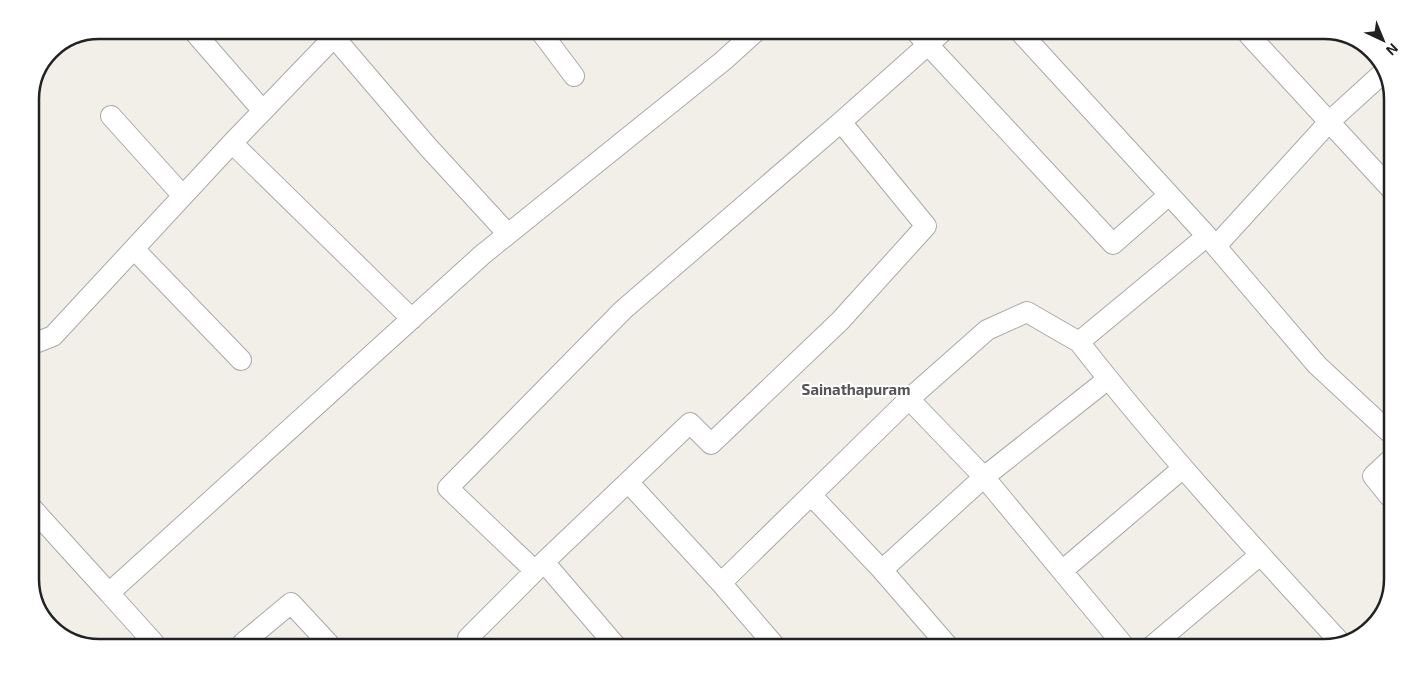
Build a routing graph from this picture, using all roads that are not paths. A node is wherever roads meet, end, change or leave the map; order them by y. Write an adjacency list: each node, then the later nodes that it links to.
1 (200, 39): 12 (street)
2 (334, 39): 12 (street)
3 (343, 39): 20 (street)
4 (547, 39): 10 (street)
5 (747, 39): 20 (street)
6 (927, 39): 15 (street)
7 (931, 39): 18 (street)
8 (1027, 39): 18 (street)
9 (1253, 39): 14 (street)
10 (574, 76)
11 (1380, 76): 14 (street)
12 (263, 111): 16 (street)
13 (110, 116): 19 (street)
14 (1330, 121): 17 (street); 21 (street)
15 (841, 122): 33 (street); 38 (street)
16 (232, 142): 19 (street); 23 (street)
17 (1384, 181)
18 (1169, 195): 21 (street)
19 (183, 196): 22 (street)
20 (508, 234): 23 (street)
21 (1211, 241): 25 (street); 29 (street)
22 (134, 249): 24 (street); 26 (street)
23 (412, 319): 42 (street)
24 (39, 341)
25 (1079, 342): 27 (street); 28 (street)
26 (241, 360)
27 (1108, 379): 31 (street); 32 (street)
28 (909, 399): 32 (street); 35 (street)
29 (1384, 427)
30 (1384, 465): 34 (street)
31 (1183, 468): 37 (street); 40 (street)
32 (984, 477): 39 (street); 40 (street)
33 (629, 483): 38 (street); 41 (street)
34 (1384, 490)
35 (811, 495): 39 (street); 41 (street)
36 (39, 516): 42 (street)
37 (1260, 555): 43 (street); 52 (street)
38 (540, 566): 47 (street); 48 (street)
39 (882, 570): 50 (street)
40 (1062, 571): 51 (street)
41 (722, 583): 49 (street)
42 (109, 593): 44 (street)
43 (1336, 638)
44 (150, 639)
45 (248, 639): 46 (street)
46 (324, 639)
47 (469, 639)
48 (609, 639)
49 (769, 639)
50 (942, 639)
51 (1118, 639)
52 (1160, 639)

